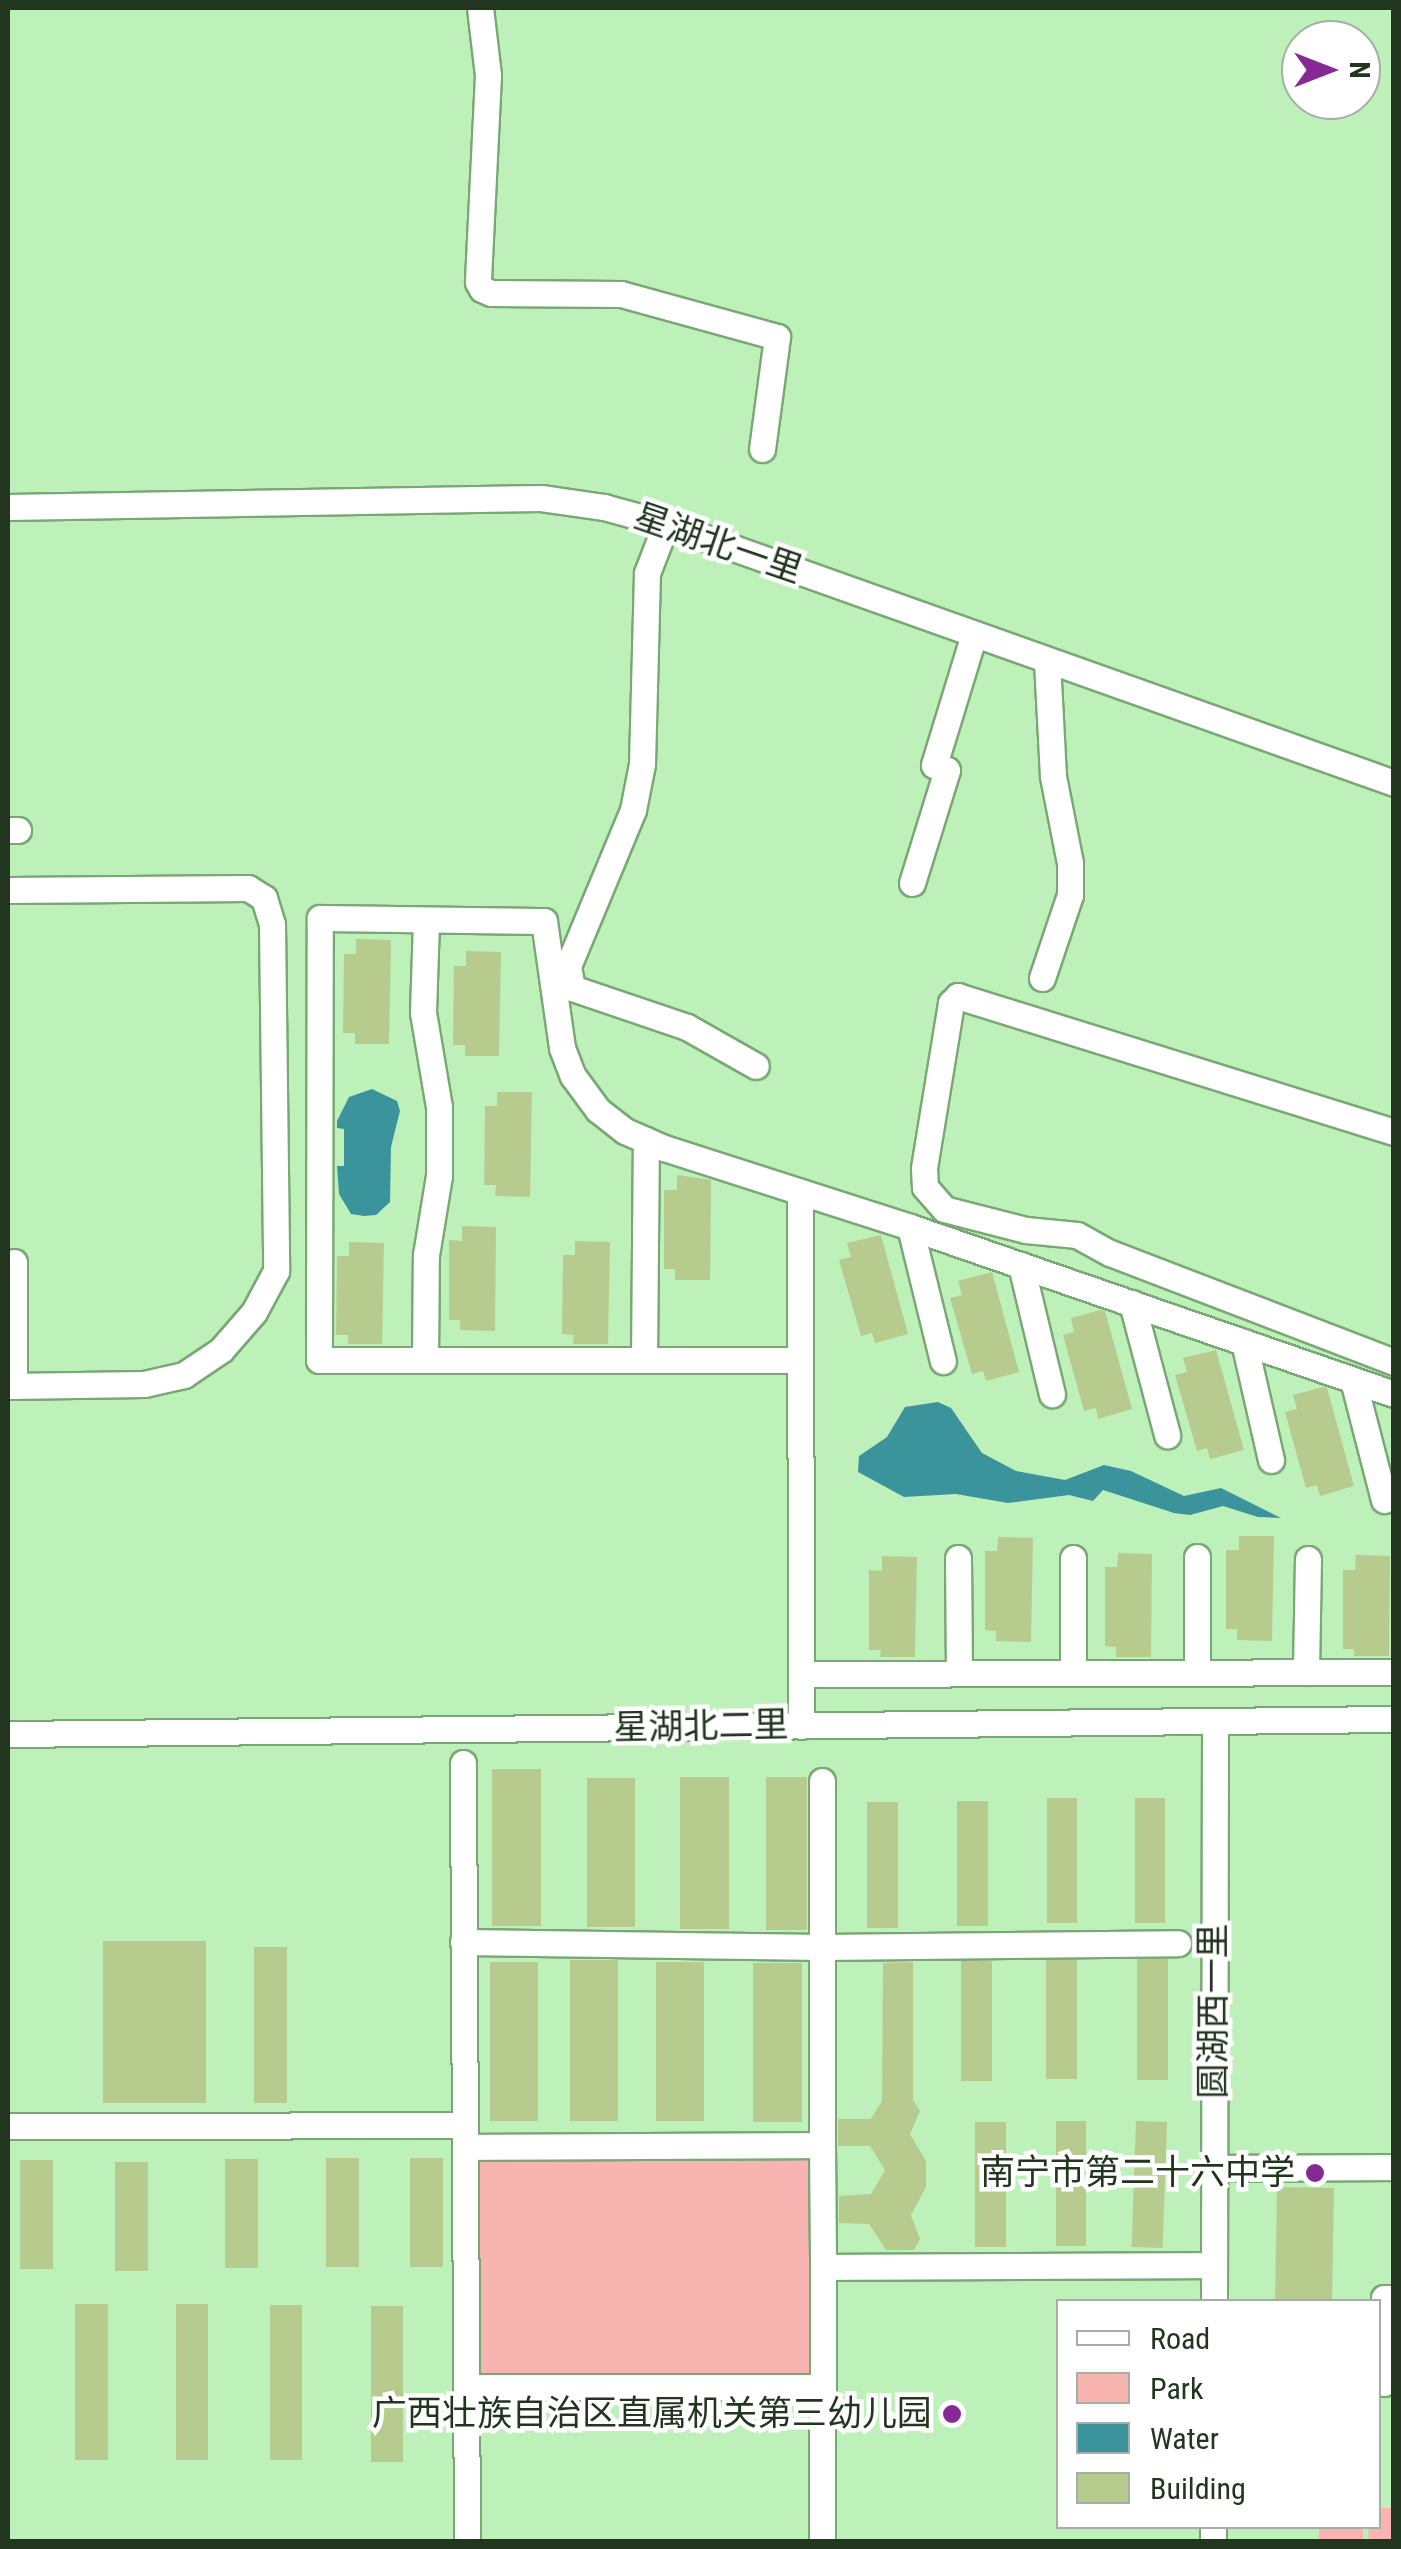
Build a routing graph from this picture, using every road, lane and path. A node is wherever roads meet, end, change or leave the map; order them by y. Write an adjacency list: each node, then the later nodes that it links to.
1 (480, 8): 2 (street)
2 (762, 448)
3 (8, 507): 4 (street, 星湖北一里)
4 (666, 524): 5 (street, 星湖北一里); 12 (street)
5 (974, 634): 6 (street, 星湖北一里); 8 (street)
6 (1048, 660): 7 (street, 星湖北一里); 11 (street)
7 (1394, 783)
8 (912, 883)
9 (8, 890): 27 (street)
10 (426, 920): 14 (street); 21 (street); 21 (street)
11 (1042, 978)
12 (756, 1066)
13 (1394, 1132): 25 (street)
14 (646, 1140): 15 (street); 22 (street)
15 (800, 1193): 16 (street); 23 (street)
16 (910, 1226): 18 (street); 24 (street)
17 (14, 1262): 27 (street)
18 (1021, 1265): 19 (street); 28 (street)
19 (1132, 1303): 20 (street); 30 (street)
20 (1244, 1342): 26 (street); 31 (street)
21 (425, 1360): 22 (street)
22 (644, 1360): 23 (street)
23 (800, 1360): 42 (street)
24 (943, 1361)
25 (1394, 1362)
26 (1353, 1380): 29 (street); 32 (street)
27 (11, 1386)
28 (1052, 1394)
29 (1394, 1394)
30 (1167, 1436)
31 (1272, 1460)
32 (1384, 1500)
33 (1196, 1557): 41 (street)
34 (958, 1558): 39 (street)
35 (1073, 1558): 40 (street)
36 (1308, 1560): 37 (street)
37 (1306, 1672): 38 (street); 41 (street)
38 (1394, 1672)
39 (960, 1673): 40 (street); 42 (street)
40 (1073, 1673): 41 (street)
41 (1196, 1673)
42 (801, 1674): 45 (street)
43 (1394, 1719): 44 (street, 星湖北二里)
44 (1215, 1721): 45 (street, 星湖北二里); 56 (street, 圆湖西一里)
45 (801, 1726): 46 (street, 星湖北二里)
46 (8, 1734)
47 (463, 1763): 49 (street)
48 (822, 1781): 51 (street)
49 (463, 1942): 51 (street); 53 (street)
50 (1178, 1943): 51 (street)
51 (822, 1947): 54 (street)
52 (8, 2126): 53 (street)
53 (465, 2136): 54 (street); 62 (street)
54 (822, 2145): 58 (street)
55 (1394, 2167): 56 (street)
56 (1214, 2168): 57 (street, 圆湖西一里)
57 (1214, 2265): 58 (street); 60 (street, 圆湖西一里)
58 (823, 2267): 63 (street)
59 (1394, 2298): 61 (street)
60 (1214, 2299)
61 (1385, 2383)
62 (466, 2387): 63 (street); 64 (street)
63 (822, 2387): 65 (street)
64 (467, 2542)
65 (822, 2542)

